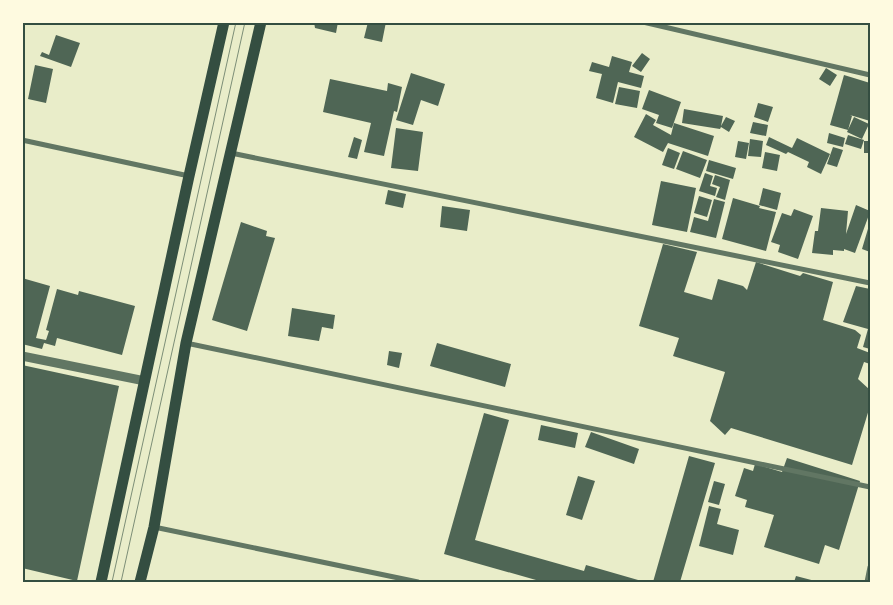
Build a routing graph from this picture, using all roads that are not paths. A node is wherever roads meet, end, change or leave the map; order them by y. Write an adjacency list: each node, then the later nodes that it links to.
1 (224, 22): 7 (main road)
2 (261, 22): 6 (main road)
3 (645, 23): 4 (street)
4 (870, 75)
5 (22, 140): 7 (street)
6 (230, 153): 8 (street); 9 (main road)
7 (189, 176): 11 (main road)
8 (870, 283)
9 (186, 343): 12 (street); 13 (main road)
10 (22, 356): 11 (street)
11 (145, 381): 15 (main road)
12 (870, 487)
13 (154, 526): 16 (main road); 17 (street)
14 (870, 567): 18 (street)
15 (101, 582)
16 (140, 582)
17 (418, 582)
18 (867, 582)

